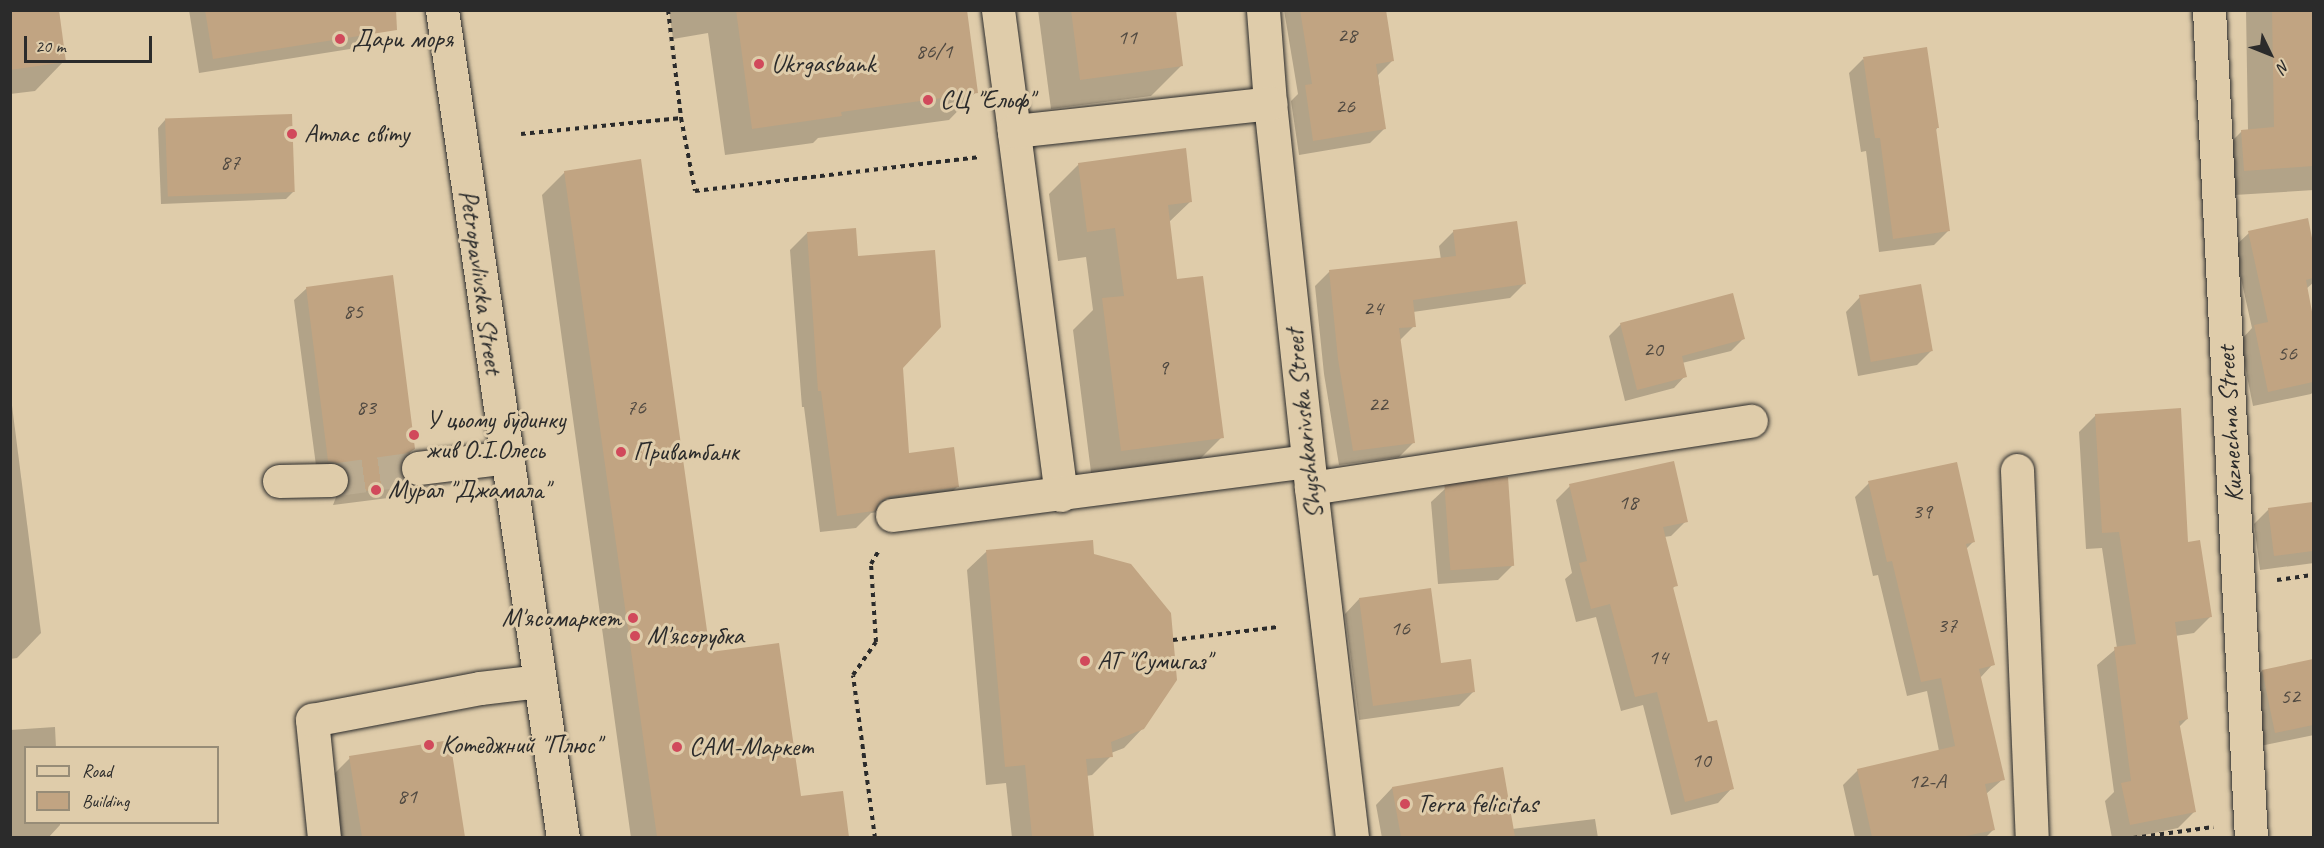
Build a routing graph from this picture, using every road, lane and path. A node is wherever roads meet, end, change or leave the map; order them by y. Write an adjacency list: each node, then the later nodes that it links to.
1 (442, 10): 11 (street, Petropavlivska Street)
2 (668, 10): 7 (path)
3 (998, 10): 9 (street)
4 (1263, 10): 6 (street, Shyshkarivska Street)
5 (2209, 10): 22 (street, Kuznechna Street)
6 (1270, 103): 9 (street); 14 (street, Shyshkarivska Street)
7 (681, 118): 8 (path); 9 (path)
8 (521, 134)
9 (1015, 142): 17 (street)
10 (1751, 421): 14 (street)
11 (507, 458): 12 (street); 21 (street, Petropavlivska Street)
12 (418, 468)
13 (2017, 470): 27 (street)
14 (1309, 475): 17 (street); 26 (street, Shyshkarivska Street)
15 (331, 480): 16 (street)
16 (279, 481)
17 (1061, 495): 18 (street)
18 (901, 515): 25 (path)
19 (1277, 627): 20 (path)
20 (1173, 640)
21 (539, 681): 23 (street); 24 (street, Petropavlivska Street)
22 (2250, 830): 28 (path)
23 (324, 837)
24 (563, 837)
25 (875, 837)
26 (1352, 837)
27 (2032, 837)
28 (2133, 837)

